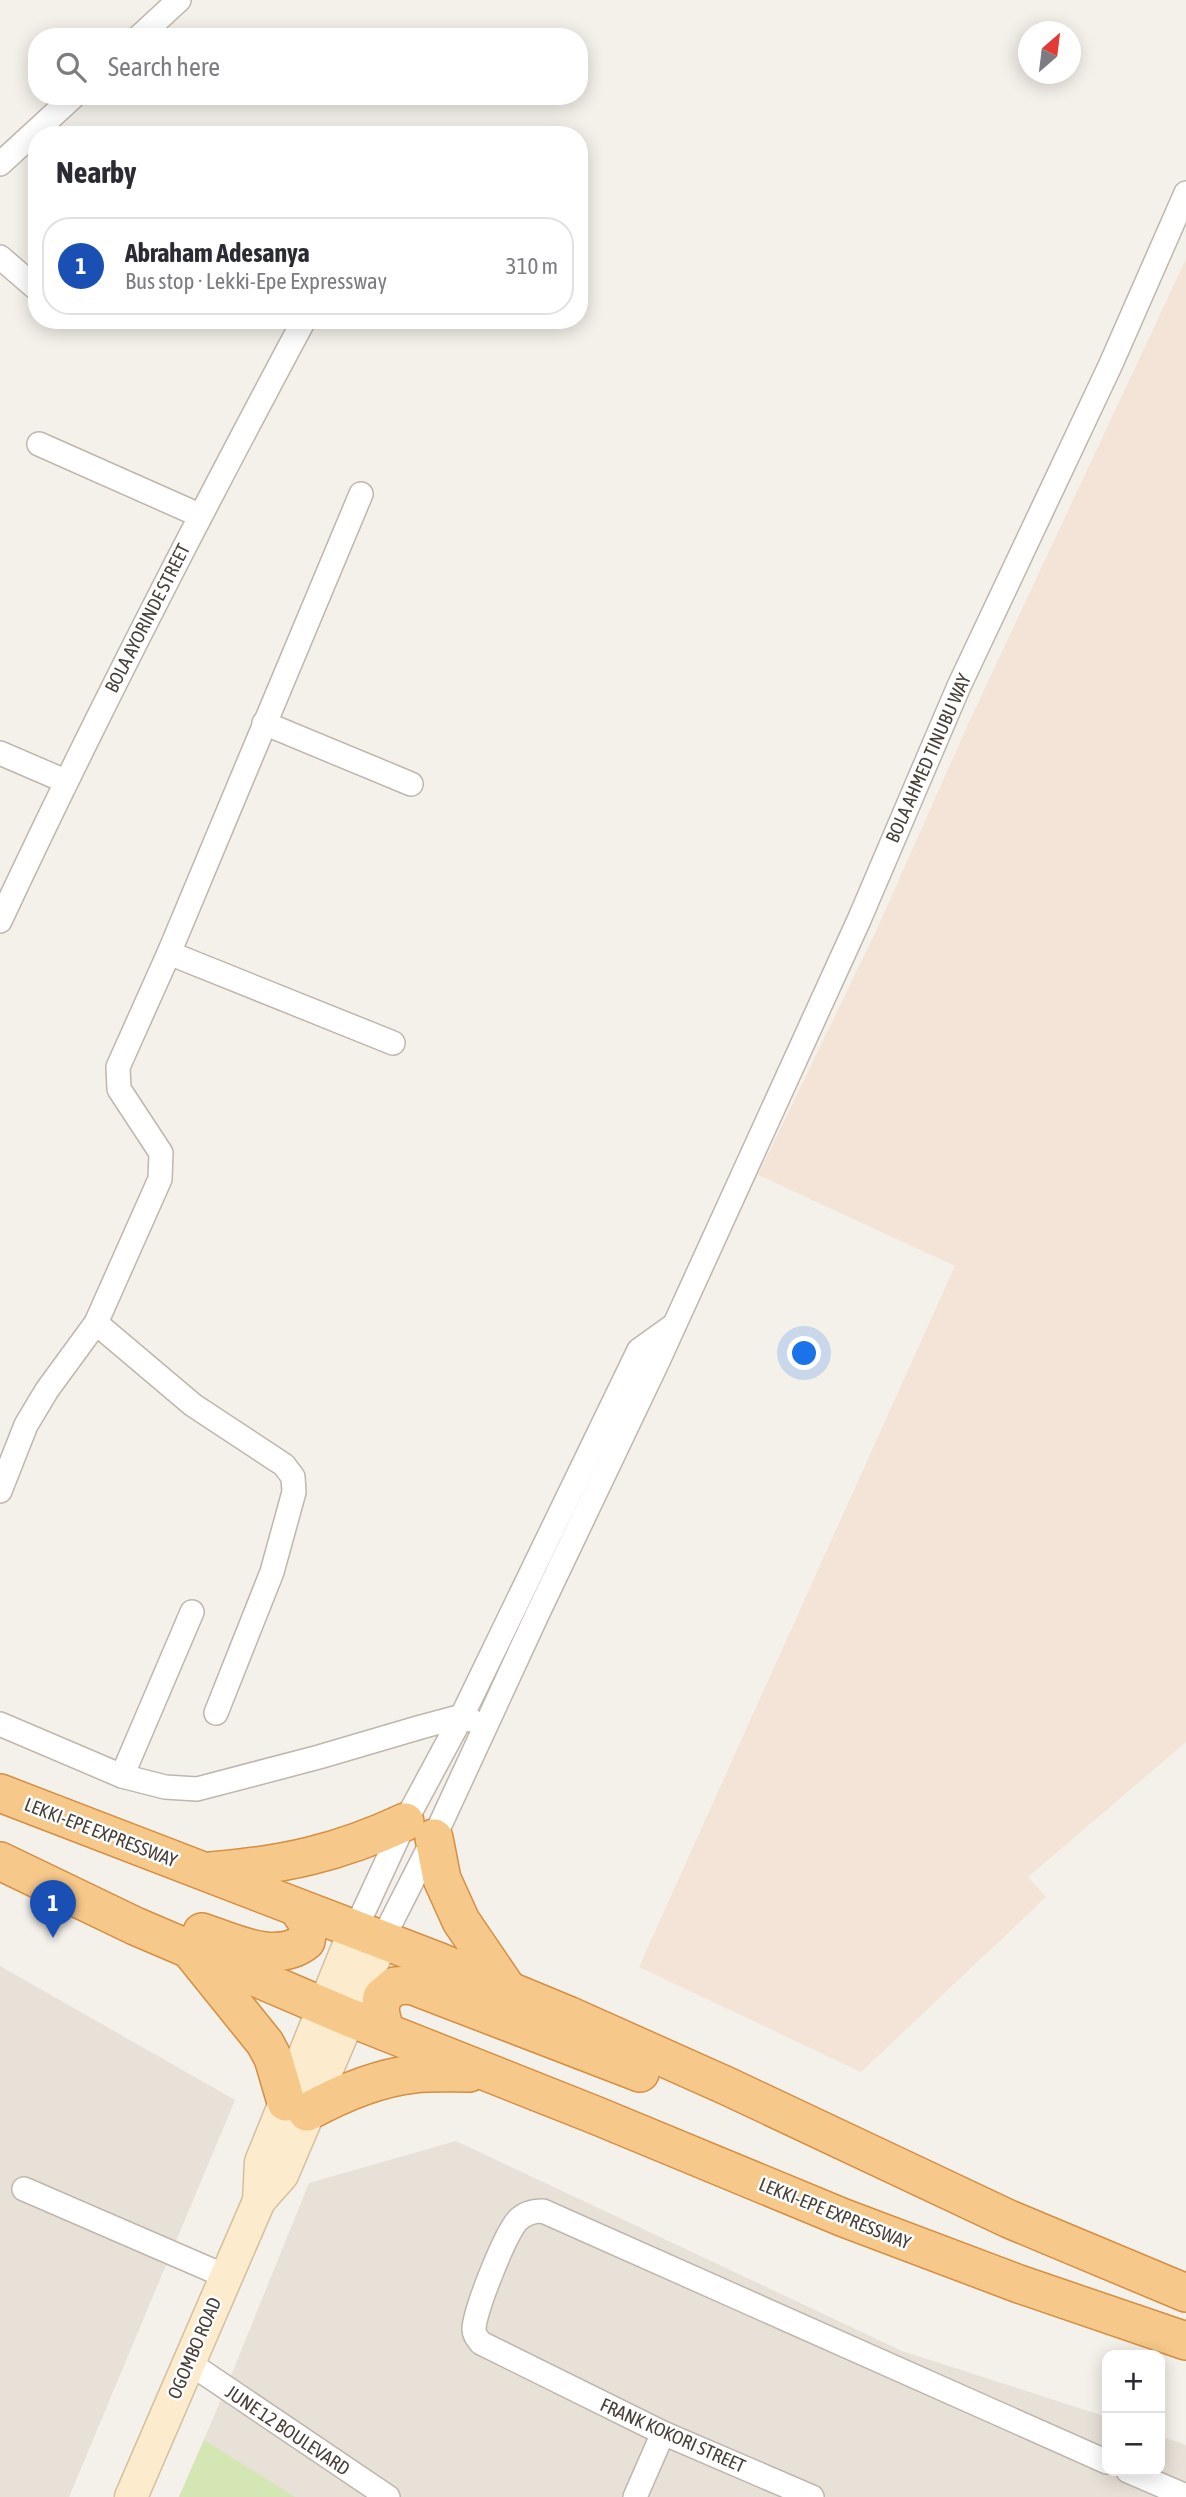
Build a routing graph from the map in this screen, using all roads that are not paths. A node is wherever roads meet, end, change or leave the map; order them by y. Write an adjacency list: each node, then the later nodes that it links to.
1 (179, 0): 2 (street)
2 (149, 28)
3 (64, 105): 4 (street)
4 (41, 126)
5 (28, 138): 6 (street)
6 (0, 164)
7 (1186, 193): 22 (street, BOLA AHMED TINUBU WAY)
8 (0, 257): 9 (street)
9 (28, 281)
10 (299, 329): 13 (street, BOLA AYORINDE STREET)
11 (39, 444): 13 (street)
12 (361, 494): 14 (street)
13 (199, 515): 16 (street, BOLA AYORINDE STREET)
14 (264, 723): 17 (street); 19 (street)
15 (0, 753): 16 (street)
16 (65, 781): 18 (street, BOLA AYORINDE STREET)
17 (411, 784)
18 (0, 921)
19 (169, 953): 20 (street); 21 (street)
20 (393, 1043)
21 (96, 1323): 23 (street); 25 (street)
22 (674, 1325): 26 (street); 28 (street, BOLA AHMED TINUBU WAY)
23 (0, 1491)
24 (192, 1612): 29 (street)
25 (216, 1713)
26 (462, 1716): 28 (street); 29 (street); 31 (street)
27 (0, 1724): 29 (street)
28 (485, 1726): 31 (street, BOLA AHMED TINUBU WAY)
29 (121, 1776)
30 (0, 1793): 33 (highway, LEKKI-EPE EXPRESSWAY)
31 (419, 1830): 33 (highway); 35 (street); 35 (street); 37 (highway)
32 (3, 1859): 34 (highway); 36 (highway, LEKKI-EPE EXPRESSWAY)
33 (203, 1872): 34 (highway, LEKKI-EPE EXPRESSWAY)
34 (298, 1909): 35 (highway, LEKKI-EPE EXPRESSWAY)
35 (369, 1935): 37 (highway, LEKKI-EPE EXPRESSWAY); 38 (main road, OGOMBO ROAD)
36 (189, 1949): 38 (highway, LEKKI-EPE EXPRESSWAY); 41 (highway)
37 (509, 1991): 42 (highway, LEKKI-EPE EXPRESSWAY)
38 (336, 2012): 39 (highway, LEKKI-EPE EXPRESSWAY); 41 (main road, OGOMBO ROAD)
39 (385, 2031): 40 (highway, LEKKI-EPE EXPRESSWAY); 42 (highway)
40 (488, 2073): 41 (highway); 46 (highway, LEKKI-EPE EXPRESSWAY)
41 (296, 2107): 44 (main road, OGOMBO ROAD)
42 (782, 2112): 45 (highway)
43 (24, 2189): 44 (street)
44 (225, 2276): 47 (main road, OGOMBO ROAD)
45 (1186, 2293)
46 (1186, 2341)
47 (188, 2362): 52 (main road, OGOMBO ROAD); 53 (street, JUNE 12 BOULEVARD)
48 (663, 2433): 49 (street, FRANK KOKORI STREET); 54 (street); 55 (street, FRANK KOKORI STREET)
49 (1102, 2460)
50 (1140, 2476): 51 (street)
51 (1186, 2496)
52 (131, 2497)
53 (388, 2497)
54 (635, 2497)
55 (812, 2497)

